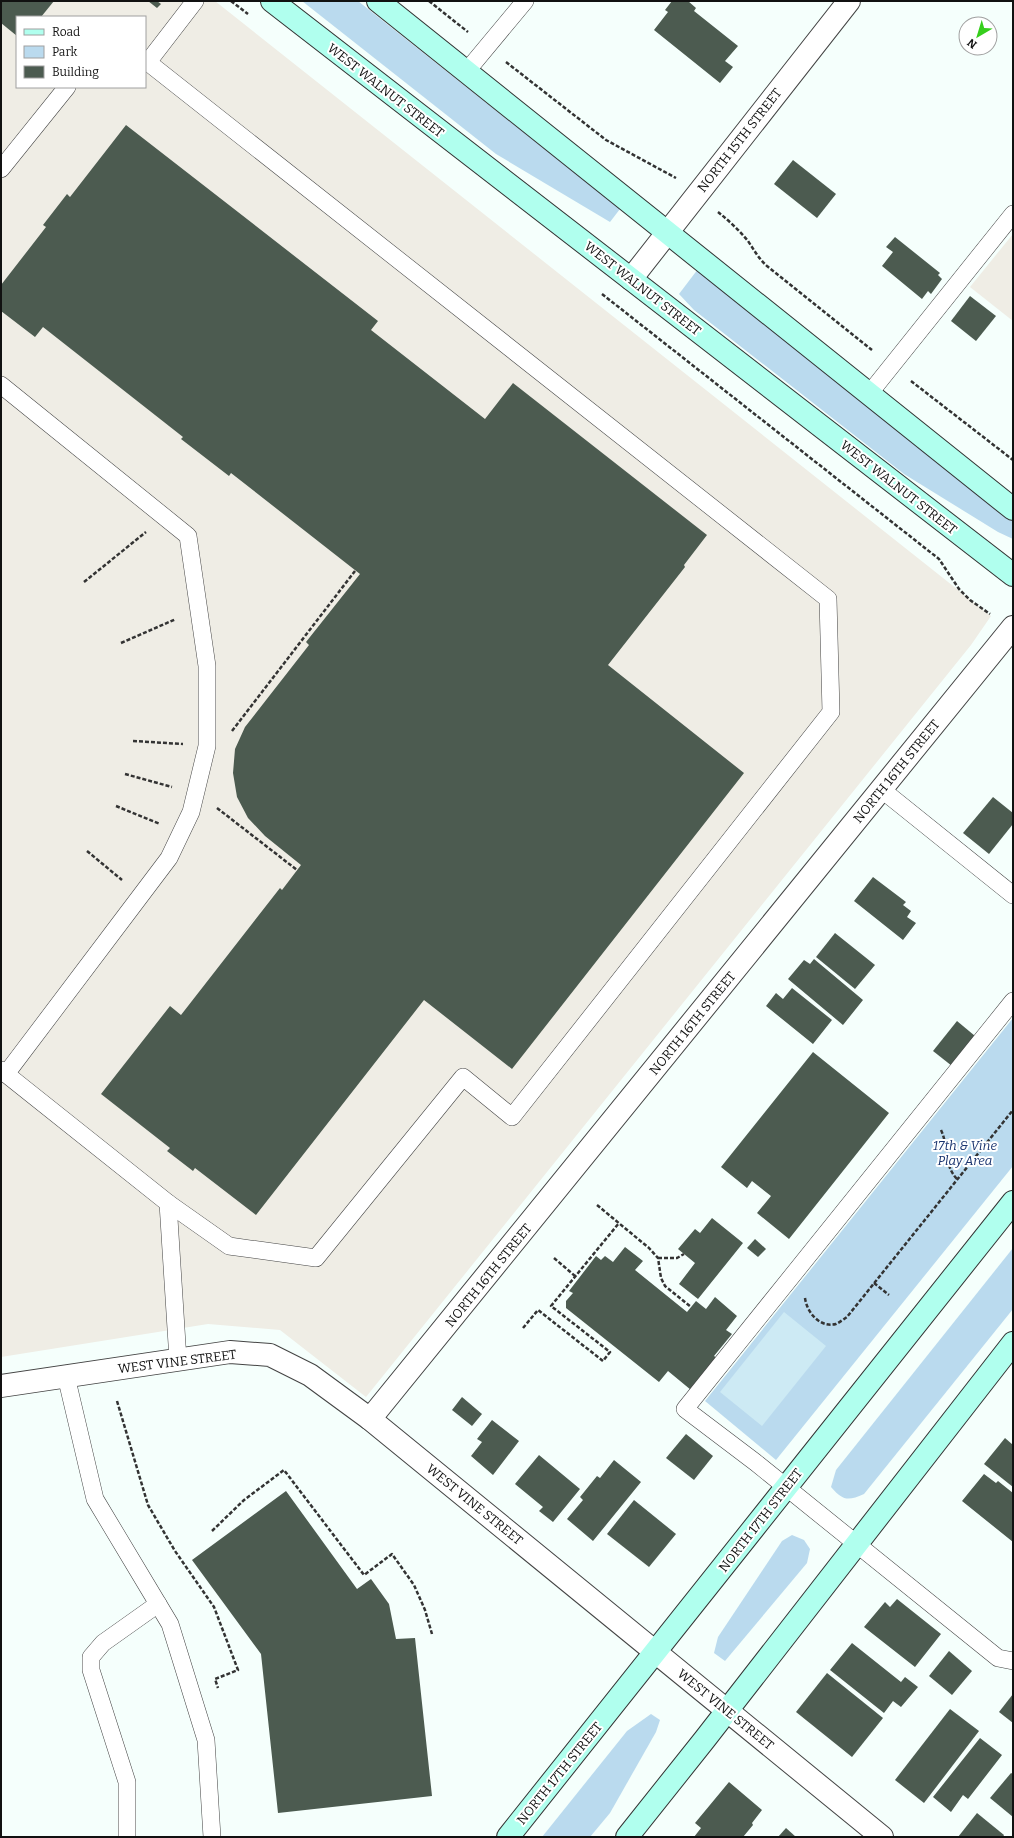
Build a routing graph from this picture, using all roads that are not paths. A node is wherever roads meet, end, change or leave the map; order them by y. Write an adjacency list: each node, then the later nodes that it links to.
1 (195, 1): 6 (lane)
2 (272, 1): 12 (main road, WEST WALNUT STREET)
3 (378, 1): 7 (main road)
4 (525, 1): 7 (lane)
5 (849, 1): 11 (street, NORTH 15TH STREET)
6 (146, 61): 23 (lane)
7 (466, 72): 11 (main road)
8 (66, 88): 9 (lane)
9 (1, 169)
10 (1013, 214): 14 (lane)
11 (667, 233): 12 (street, NORTH 15TH STREET); 14 (main road)
12 (631, 279): 16 (main road, WEST WALNUT STREET)
13 (1, 384): 21 (lane)
14 (869, 394): 15 (main road)
15 (1013, 509)
16 (1013, 575)
17 (1013, 627): 18 (street, NORTH 16TH STREET)
18 (881, 789): 19 (lane); 28 (street, NORTH 16TH STREET)
19 (1013, 895)
20 (1013, 1001): 29 (lane)
21 (3, 1072): 23 (lane)
22 (1013, 1202): 29 (main road, NORTH 17TH STREET)
23 (168, 1203): 25 (lane)
24 (1013, 1344): 30 (main road)
25 (178, 1360): 26 (street, WEST VINE STREET); 28 (street, WEST VINE STREET)
26 (66, 1376): 27 (street, WEST VINE STREET); 31 (lane)
27 (1, 1386)
28 (370, 1419): 32 (street, WEST VINE STREET)
29 (785, 1488): 30 (lane); 32 (main road, NORTH 17TH STREET)
30 (856, 1545): 33 (lane); 34 (main road)
31 (158, 1604): 35 (lane); 36 (lane)
32 (656, 1652): 34 (street, WEST VINE STREET); 37 (main road, NORTH 17TH STREET)
33 (1013, 1661)
34 (728, 1710): 38 (main road); 39 (street, WEST VINE STREET)
35 (127, 1837)
36 (212, 1837)
37 (508, 1837)
38 (627, 1837)
39 (882, 1837)

